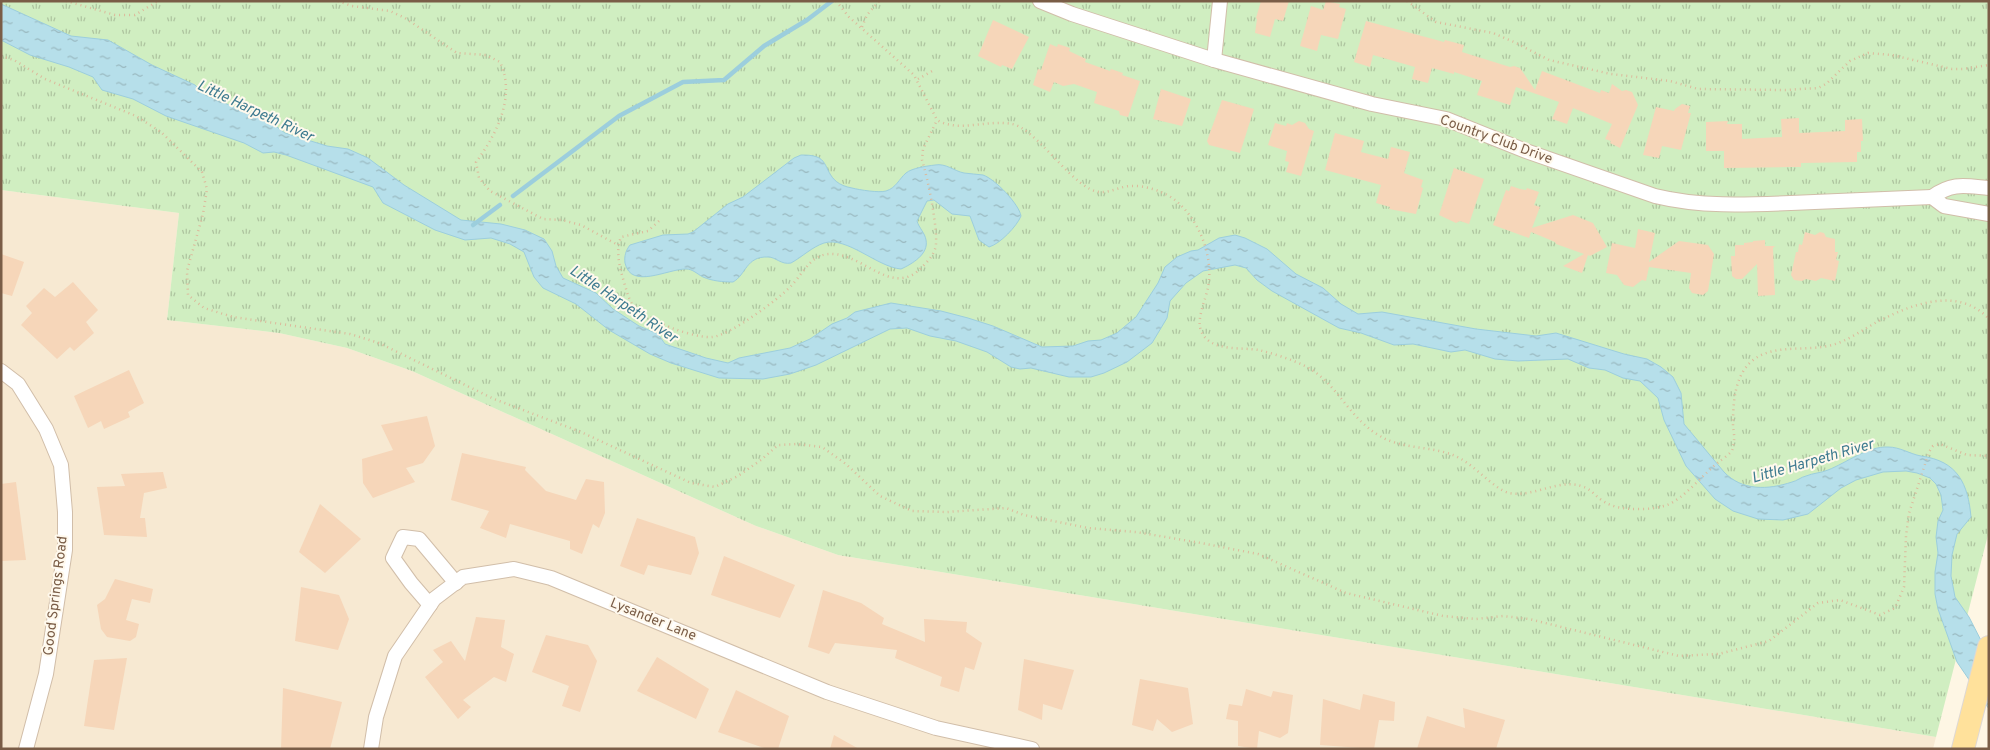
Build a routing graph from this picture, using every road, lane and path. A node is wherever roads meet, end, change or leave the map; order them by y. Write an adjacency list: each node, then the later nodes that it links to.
1 (66, 1): 2 (path)
2 (158, 1)
3 (338, 1): 20 (path)
4 (879, 1): 9 (path)
5 (1040, 1): 11 (street, Country Club Drive)
6 (1220, 1): 11 (street)
7 (1406, 1): 12 (path)
8 (837, 3): 9 (path)
9 (862, 27): 14 (path)
10 (1, 56): 23 (path)
11 (1214, 60): 17 (street, Country Club Drive)
12 (1989, 65)
13 (934, 70): 14 (path)
14 (918, 80): 15 (path)
15 (937, 120): 20 (path); 21 (path)
16 (1989, 188): 17 (street, Country Club Drive)
17 (1932, 197): 18 (street, Country Club Drive)
18 (1989, 214)
19 (659, 221): 20 (path)
20 (618, 244)
21 (1989, 319)
22 (1, 370): 27 (street, Good Springs Road)
23 (1989, 456)
24 (456, 583): 25 (street, Lysander Lane); 25 (street); 29 (street, Lysander Lane)
25 (430, 605): 28 (street, Lysander Lane)
26 (1989, 647): 30 (main road)
27 (26, 749)
28 (370, 749)
29 (1032, 749)
30 (1962, 749)

